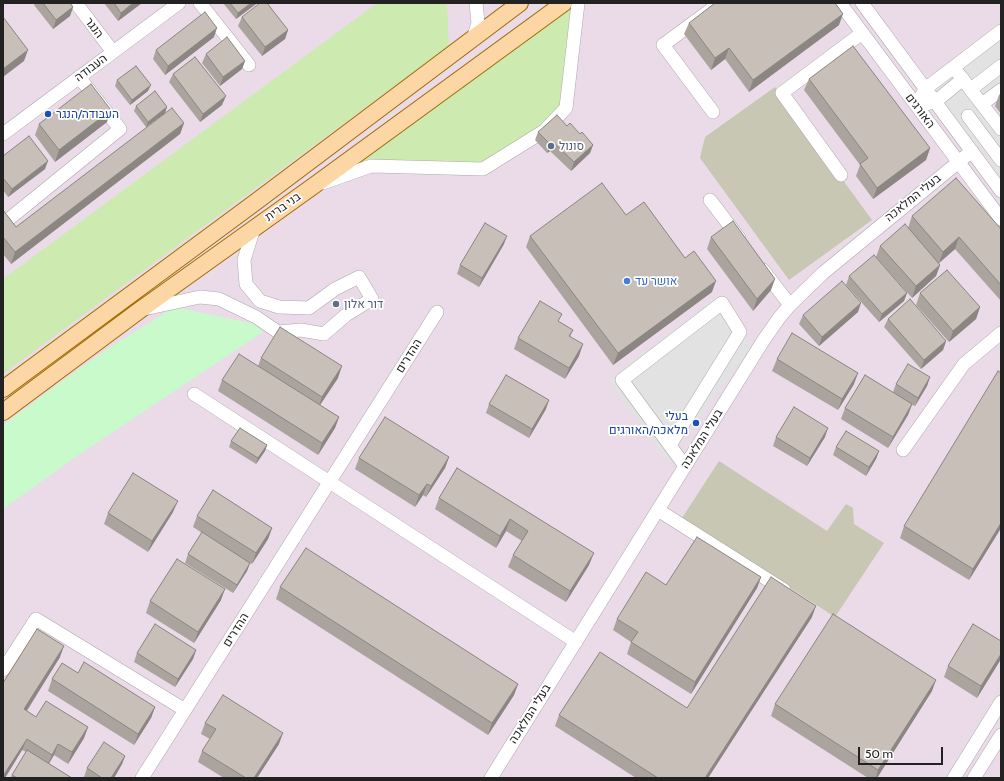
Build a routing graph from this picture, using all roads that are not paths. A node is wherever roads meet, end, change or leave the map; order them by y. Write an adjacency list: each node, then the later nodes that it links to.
1 (76, 3): 14 (street, הנגר)
2 (179, 3): 14 (street, העבודה)
3 (200, 3): 15 (street)
4 (476, 3): 13 (street)
5 (520, 3): 13 (main road, בני ברית)
6 (564, 3): 33 (main road, בני ברית)
7 (578, 3): 33 (street)
8 (720, 3): 25 (street)
9 (840, 3): 12 (street, האורגים)
10 (862, 3): 20 (street, האורגים)
11 (1001, 31): 17 (street)
12 (862, 33): 24 (street, האורגים); 32 (street)
13 (473, 39): 45 (main road, בני ברית)
14 (113, 52): 18 (street, העבודה)
15 (249, 65)
16 (1001, 66): 19 (street)
17 (954, 68): 19 (street); 20 (street)
18 (79, 77): 28 (street, העבודה); 37 (street)
19 (967, 84): 22 (street); 23 (street)
20 (925, 89): 22 (street, האורגים); 24 (street)
21 (1001, 90): 23 (street)
22 (934, 102): 24 (street); 29 (street, האורגים)
23 (982, 104): 27 (street)
24 (916, 106): 31 (street, האורגים)
25 (713, 112)
26 (968, 116): 30 (street)
27 (1001, 129)
28 (3, 134)
29 (972, 151): 31 (street, בעלי המלאכה); 34 (street, האורגים)
30 (1001, 160)
31 (958, 162): 36 (street, האורגים); 41 (street, בעלי המלאכה)
32 (841, 175)
33 (312, 187): 38 (main road, בני ברית)
34 (1001, 191)
35 (710, 200): 39 (street)
36 (1001, 219)
37 (3, 222)
38 (254, 228): 42 (main road, בני ברית); 42 (street)
39 (748, 250)
40 (757, 262): 41 (street)
41 (790, 305): 50 (street, בעלי המלאכה)
42 (140, 310): 47 (main road, בני ברית)
43 (437, 312): 51 (street, ההדרים)
44 (1001, 333): 49 (street)
45 (3, 389)
46 (194, 394): 51 (street)
47 (3, 412)
48 (670, 445): 48 (street); 50 (street)
49 (903, 450)
50 (685, 466): 52 (street, בעלי המלאכה)
51 (329, 482): 54 (street); 57 (street, ההדרים)
52 (658, 510): 53 (street); 54 (street, בעלי המלאכה)
53 (795, 596)
54 (576, 642): 60 (street, בעלי המלאכה)
55 (3, 670): 57 (street)
56 (1001, 702): 61 (street)
57 (185, 710): 59 (street, ההדרים)
58 (1001, 735): 62 (street)
59 (142, 778)
60 (490, 778)
61 (954, 778)
62 (974, 778)

